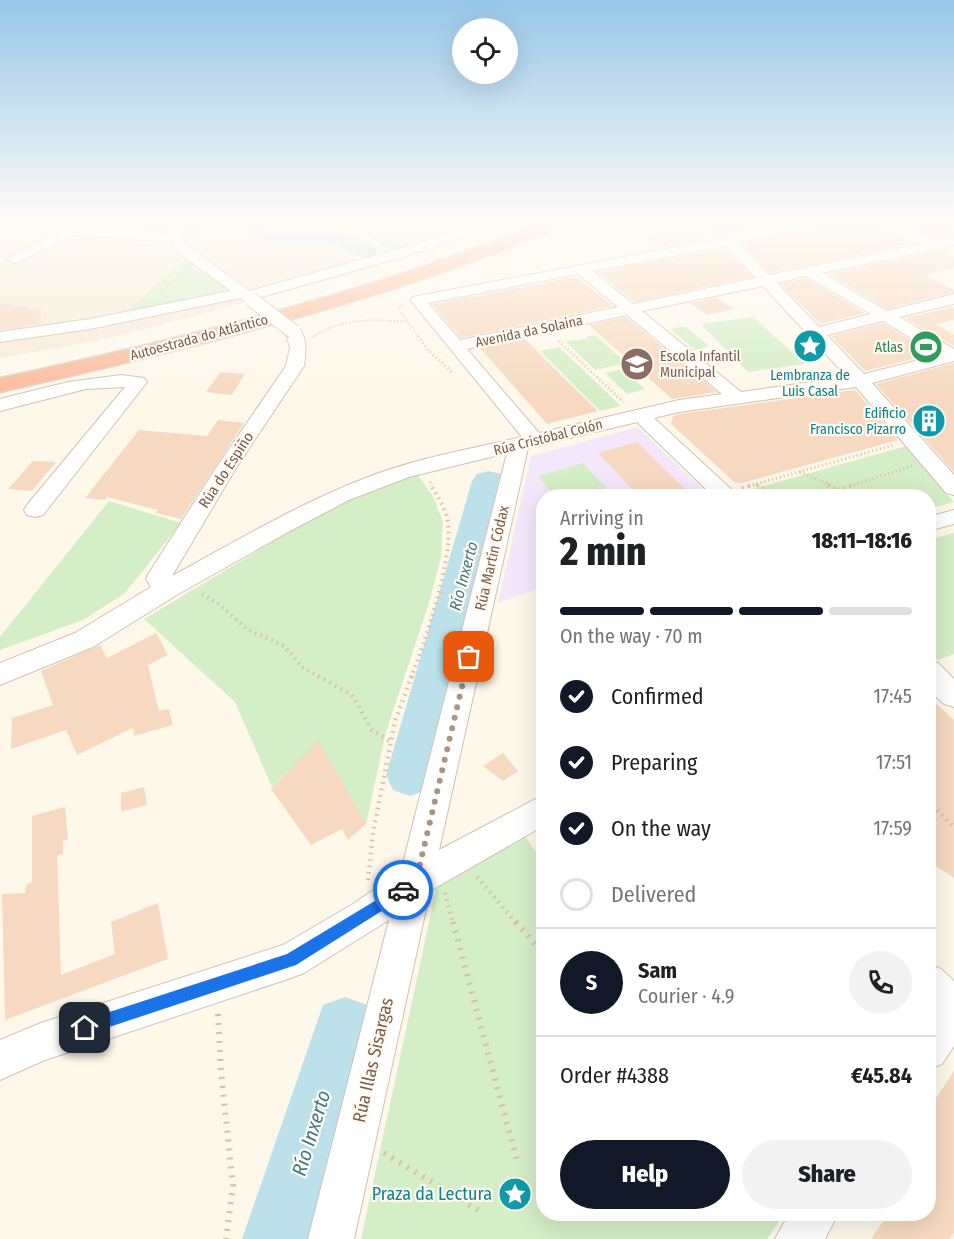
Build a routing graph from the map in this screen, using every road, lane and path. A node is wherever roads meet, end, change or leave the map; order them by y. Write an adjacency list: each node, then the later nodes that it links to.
1 (176, 279): 16 (path)
2 (224, 279): 12 (street)
3 (309, 279): 12 (street)
4 (362, 279): 18 (highway, Autoestrada do Atlántico)
5 (405, 279): 24 (highway, Autoestrada do Atlántico)
6 (529, 279): 14 (street)
7 (593, 279): 15 (street)
8 (764, 279): 11 (street)
9 (798, 279): 11 (street, Avenida da Solaina)
10 (822, 279): 17 (street)
11 (770, 285): 15 (street, Avenida da Solaina); 20 (street)
12 (248, 296): 16 (street); 23 (street, bridge)
13 (954, 299): 17 (street)
14 (418, 300): 19 (path); 25 (street)
15 (635, 313): 21 (street, Avenida da Solaina); 25 (street, Avenida da Solaina); 33 (street)
16 (129, 316): 22 (street)
17 (885, 316): 20 (street); 26 (street)
18 (224, 319): 27 (highway); 28 (highway, Autoestrada do Atlántico)
19 (408, 322): 23 (path); 29 (path)
20 (814, 333): 30 (street)
21 (555, 336): 25 (street, Avenida da Solaina); 35 (path)
22 (0, 337)
23 (301, 339): 51 (street, Rúa do Espiño)
24 (185, 343): 31 (highway, Autoestrada do Atlántico); 32 (highway)
25 (460, 351): 37 (street)
26 (954, 356): 30 (street, Rúa Cristóbal Colón)
27 (0, 364)
28 (0, 372)
29 (457, 376)
30 (859, 381): 33 (street, Rúa Cristóbal Colón); 36 (street)
31 (0, 385)
32 (0, 394)
33 (736, 397): 35 (street, Rúa Cristóbal Colón)
34 (0, 405): 48 (street)
35 (639, 415): 37 (street, Rúa Cristóbal Colón); 43 (street)
36 (912, 440): 38 (street); 40 (path)
37 (527, 442): 39 (street, Rúa Cristóbal Colón); 58 (street, Rúa Martín Códax)
38 (930, 461): 42 (street); 47 (path)
39 (421, 468): 51 (street, Rúa Cristóbal Colón); 54 (path)
40 (799, 472): 41 (path); 46 (path)
41 (756, 484): 44 (path); 45 (path)
42 (954, 488)
43 (718, 489)
44 (741, 489)
45 (766, 489)
46 (836, 489)
47 (841, 489)
48 (35, 510)
49 (954, 517): 50 (street)
50 (936, 522)
51 (166, 590): 53 (street)
52 (199, 592): 54 (path)
53 (0, 674)
54 (391, 742): 59 (path)
55 (936, 809): 57 (path)
56 (536, 814): 58 (street)
57 (954, 826)
58 (438, 869): 59 (street); 60 (path); 67 (street, Rúa Illas Sisargas); 68 (path)
59 (365, 916): 61 (street)
60 (536, 947)
61 (217, 986): 66 (street); 71 (path)
62 (936, 989): 63 (street)
63 (954, 1006)
64 (954, 1013): 65 (street)
65 (936, 1039)
66 (0, 1060)
67 (356, 1135): 69 (path); 72 (street, Rúa Illas Sisargas)
68 (517, 1161)
69 (478, 1210)
70 (811, 1221): 73 (street)
71 (226, 1239)
72 (331, 1239)
73 (798, 1239)

